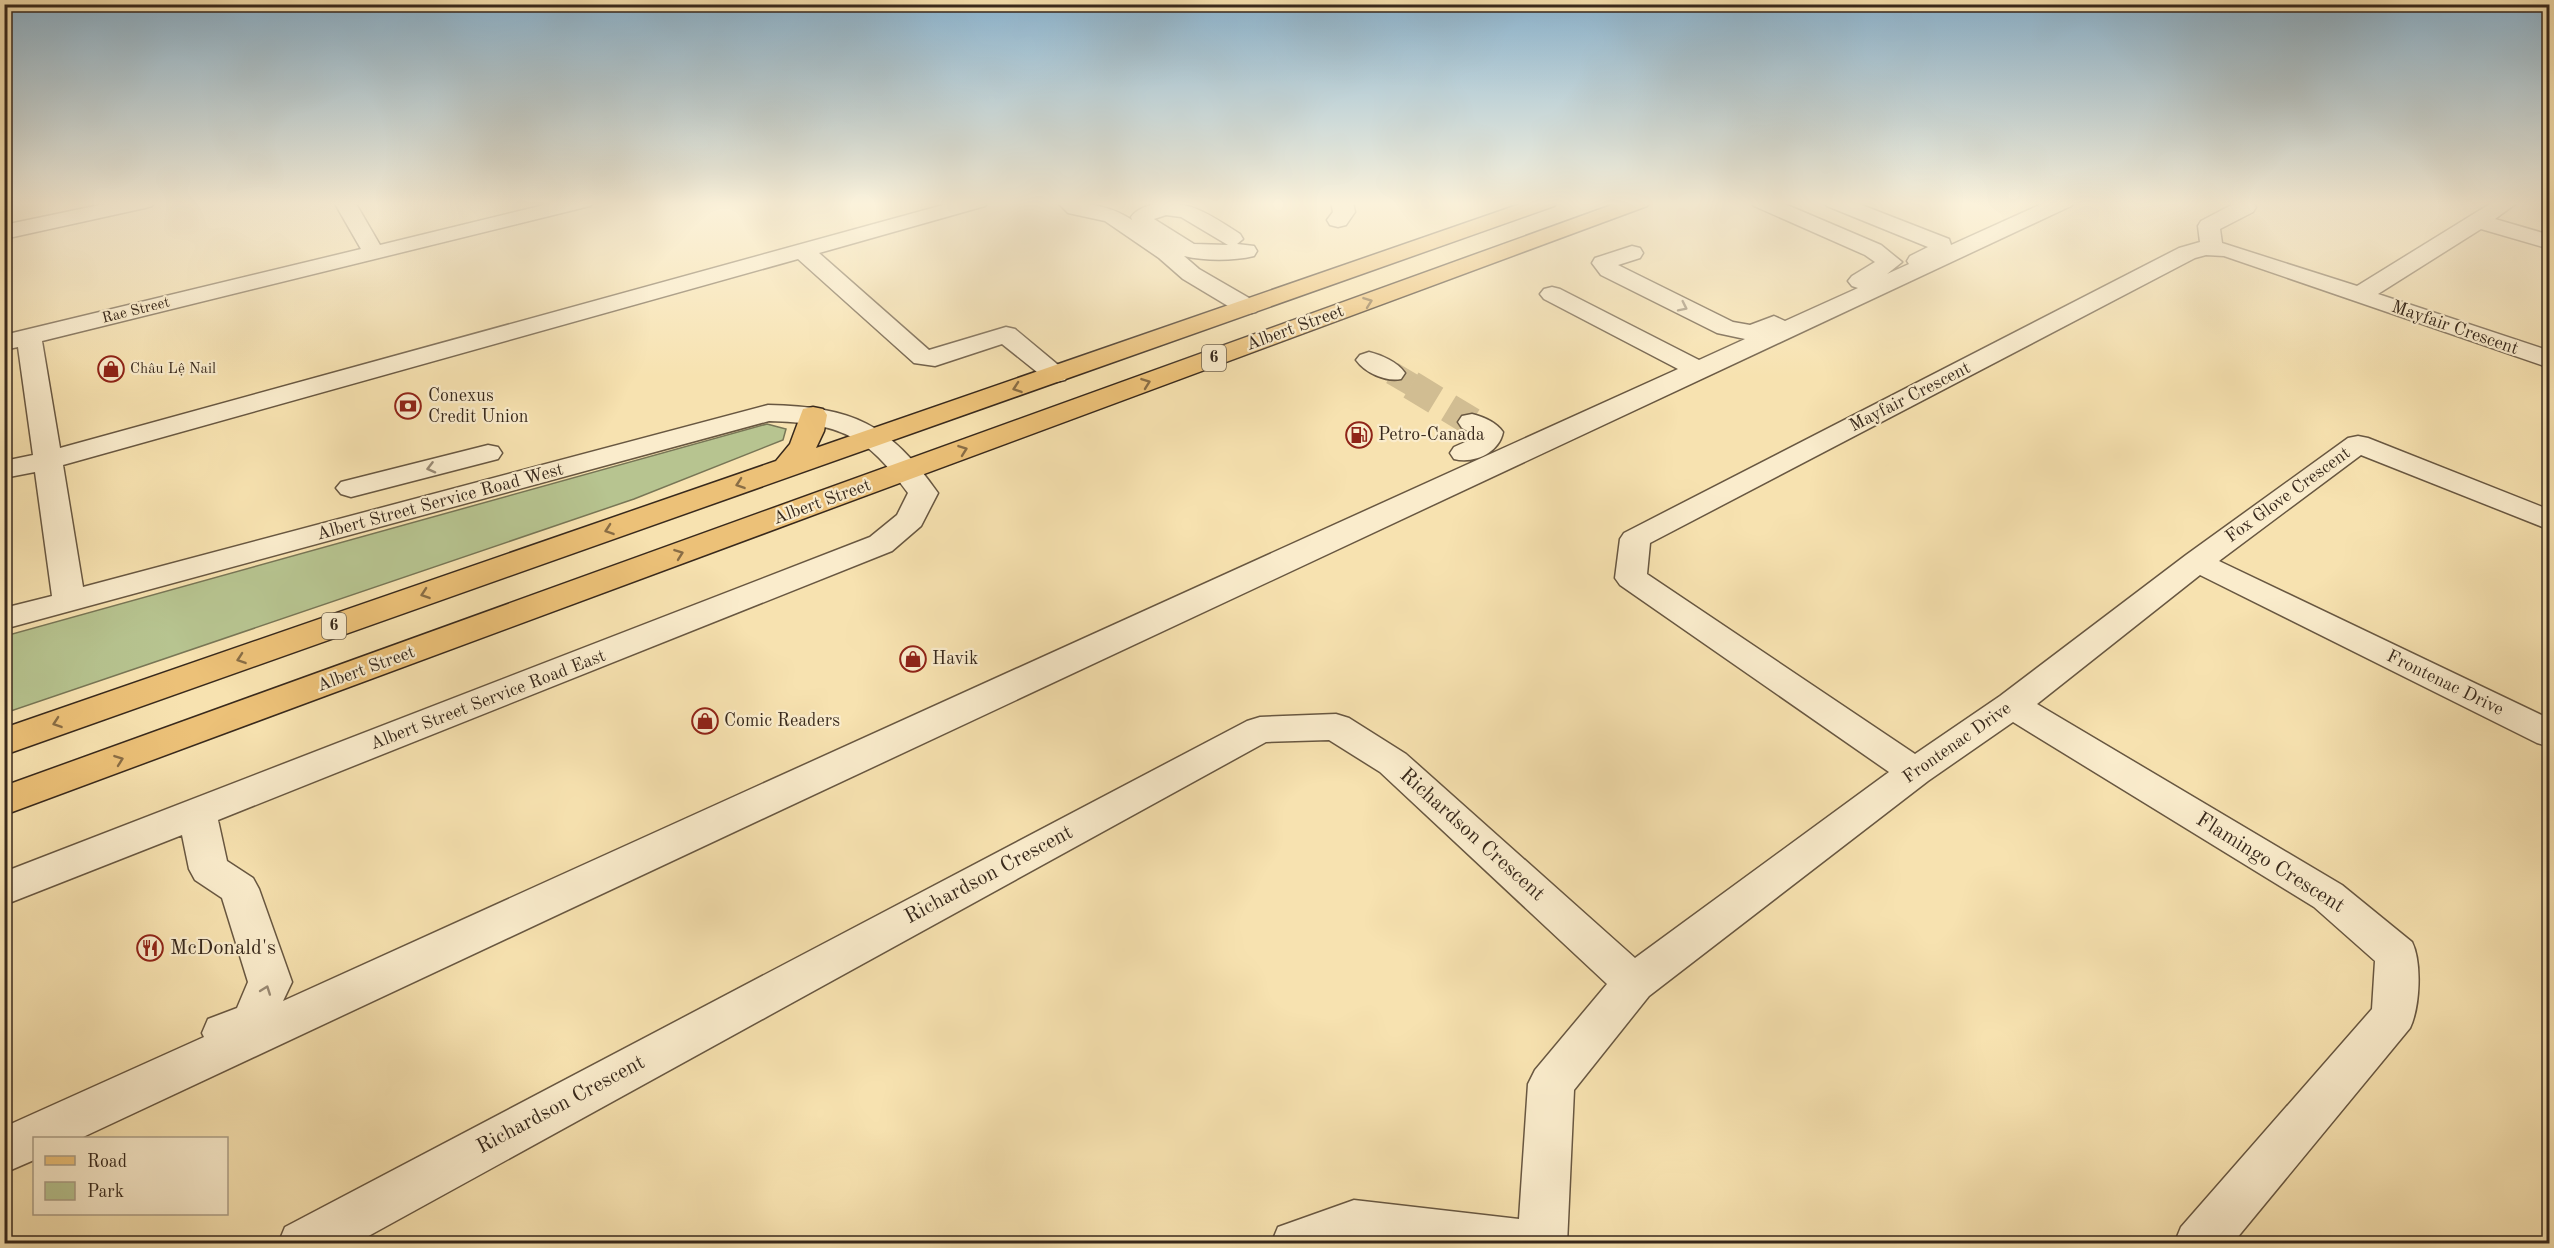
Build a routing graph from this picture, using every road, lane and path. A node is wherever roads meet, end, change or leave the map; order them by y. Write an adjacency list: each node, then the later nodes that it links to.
1 (344, 260): 18 (street, Rae Street)
2 (770, 260): 29 (street)
3 (813, 260): 23 (street)
4 (1175, 260): 17 (street)
5 (1381, 260): 17 (main road, Albert Street / 6)
6 (1481, 260): 32 (main road, Albert Street / 6, one-way to 6)
7 (1612, 260): 14 (street, one-way to 14)
8 (1888, 260): 14 (street)
9 (1918, 260): 14 (street)
10 (1937, 260): 21 (street)
11 (2173, 260): 41 (street, Mayfair Crescent)
12 (2257, 260): 16 (street, Mayfair Crescent)
13 (2415, 260): 16 (street)
14 (1847, 290)
15 (1552, 294): 21 (street)
16 (2360, 295): 20 (street, Mayfair Crescent)
17 (1247, 307): 23 (main road, Albert Street / 6)
18 (17, 340): 29 (street)
19 (1370, 360): 22 (street)
20 (2550, 360)
21 (1699, 370): 47 (street)
22 (1392, 373)
23 (1056, 374): 26 (main road, Albert Street / 6, one-way to 26)
24 (813, 415): 26 (street, Albert Street Service Road West); 30 (main road); 36 (street, Albert Street Service Road West)
25 (1472, 422): 28 (street)
26 (875, 437): 30 (main road, Albert Street / 6); 32 (street, Albert Street Service Road West)
27 (488, 453): 33 (street, one-way to 33)
28 (1464, 453)
29 (49, 460): 31 (street); 36 (street)
30 (786, 468): 40 (main road, Albert Street / 6, one-way to 40)
31 (4, 470)
32 (908, 470): 42 (main road, Albert Street / 6, one-way to 32); 43 (street, Albert Street Service Road East)
33 (351, 488)
34 (2550, 521): 35 (street, Fox Glove Crescent)
35 (2197, 562): 38 (street, Frontenac Drive); 39 (street, Frontenac Drive)
36 (69, 602): 37 (street, Albert Street Service Road West)
37 (4, 619)
38 (2012, 705): 41 (street, Frontenac Drive); 54 (street, Flamingo Crescent)
39 (2550, 734)
40 (4, 742)
41 (1916, 772): 45 (street, Frontenac Drive)
42 (4, 801)
43 (197, 814): 44 (street, Albert Street Service Road East); 46 (street, one-way to 43)
44 (4, 889)
45 (1634, 983): 50 (street, Richardson Crescent); 53 (street, Frontenac Drive)
46 (135, 1072)
47 (34, 1137)
48 (33, 1138): 49 (street)
49 (4, 1151)
50 (303, 1244)
51 (1296, 1244): 52 (street)
52 (1525, 1244)
53 (1542, 1244)
54 (2199, 1244)

